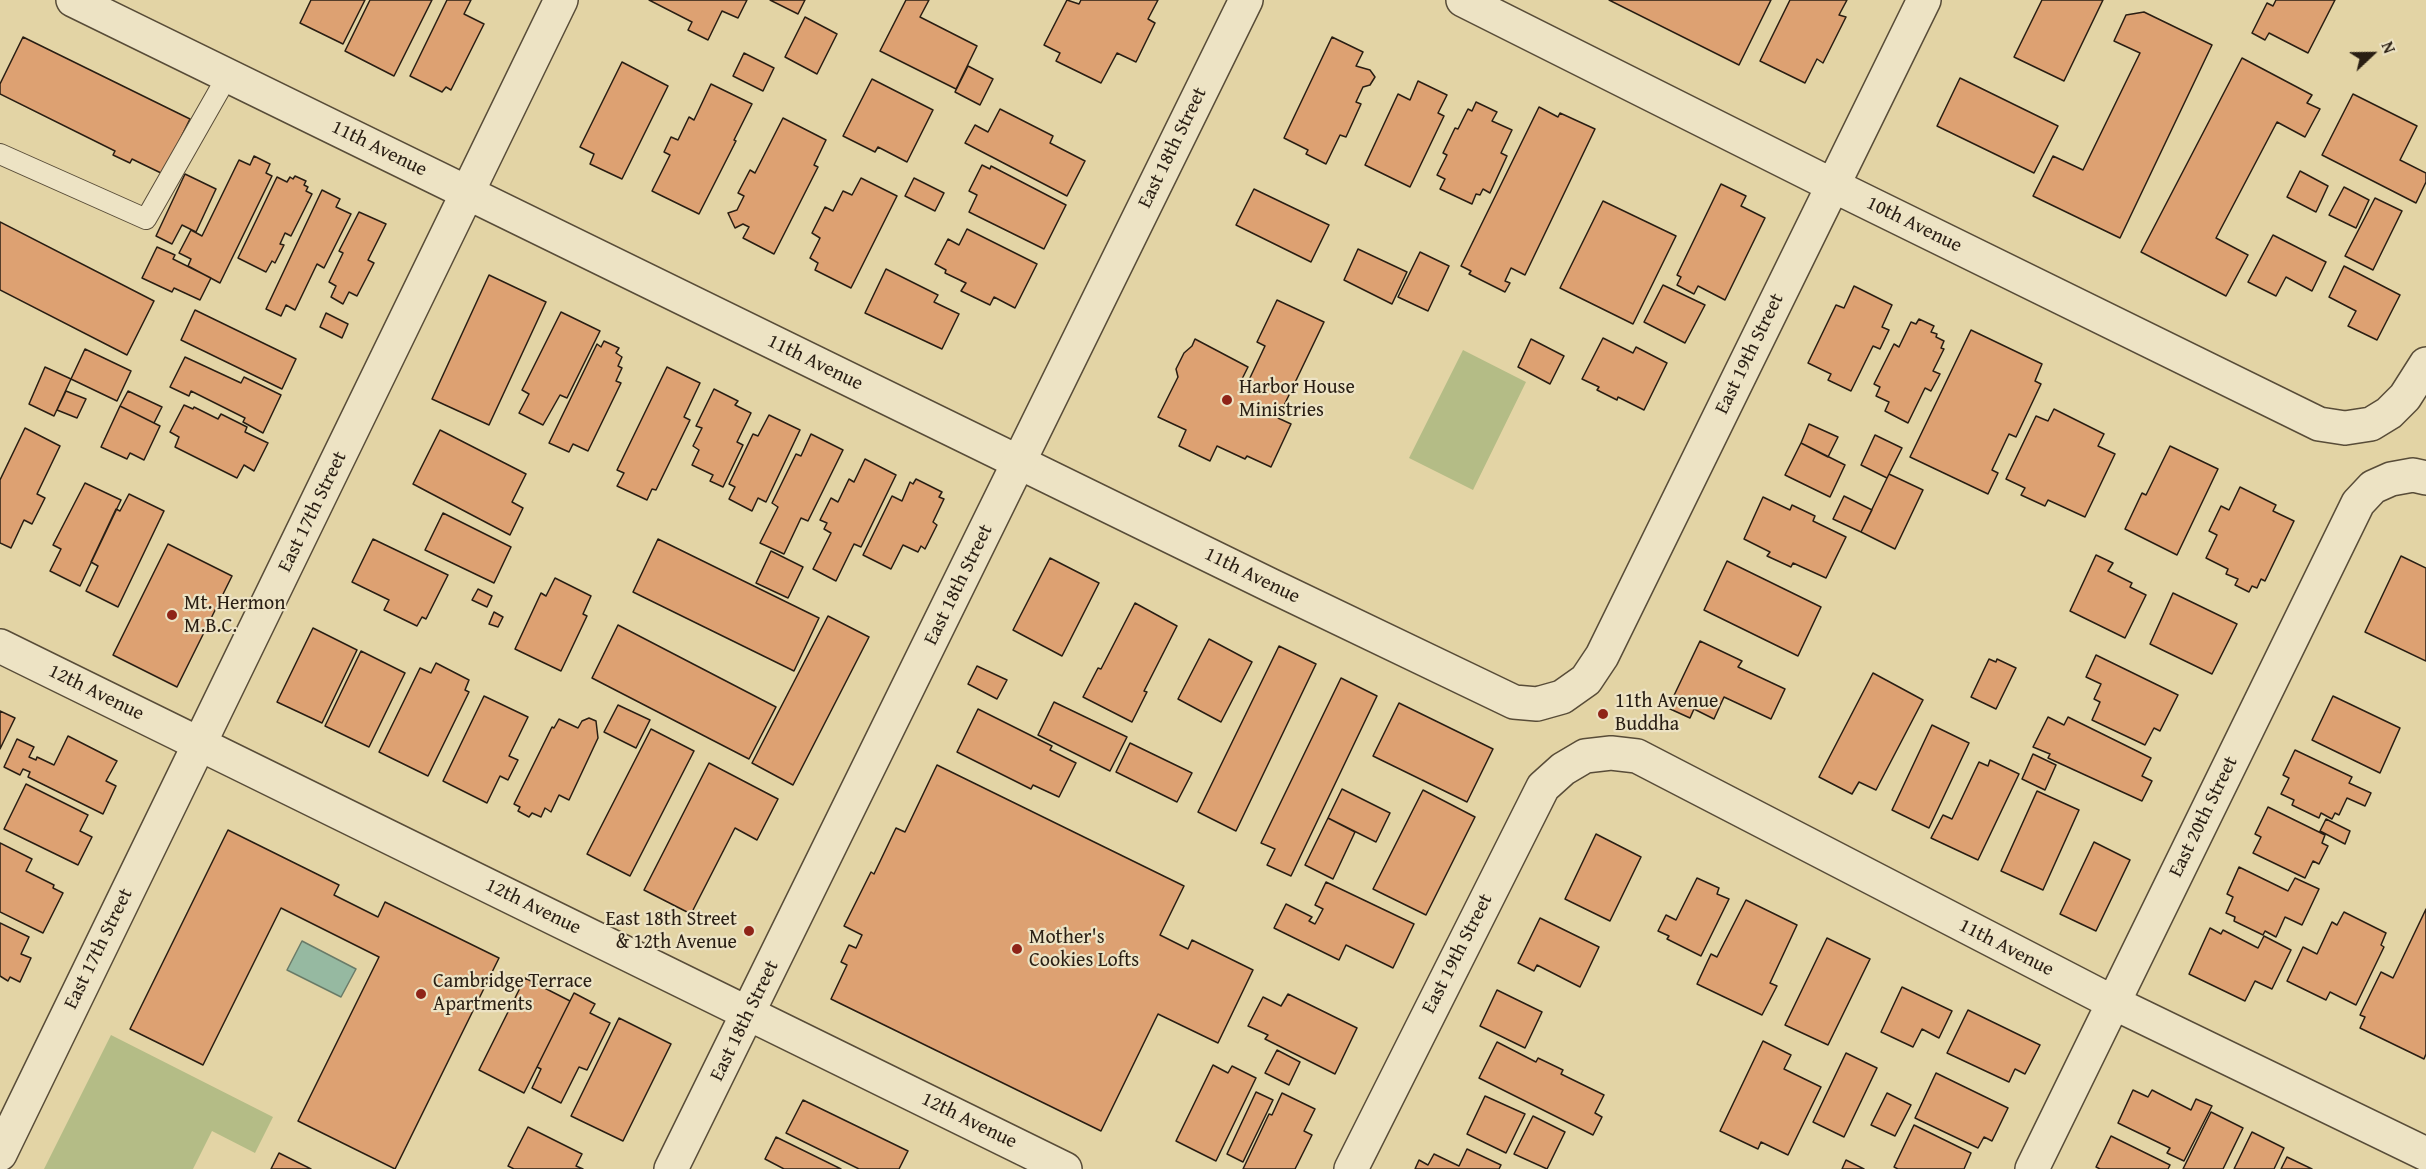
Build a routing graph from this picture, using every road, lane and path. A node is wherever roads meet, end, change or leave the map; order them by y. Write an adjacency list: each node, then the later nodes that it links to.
1 (73, 0): 6 (street, 11th Avenue)
2 (561, 0): 9 (street, East 17th Street)
3 (1246, 0): 11 (street, East 18th Street)
4 (1463, 0): 8 (street, 10th Avenue)
5 (1924, 0): 8 (street, East 19th Street)
6 (228, 75): 7 (lane); 9 (street, 11th Avenue)
7 (0, 154)
8 (1833, 185): 10 (street, 10th Avenue); 14 (street, East 19th Street)
9 (469, 193): 11 (street, 11th Avenue); 15 (street, East 17th Street)
10 (2426, 364)
11 (1018, 463): 14 (street, 11th Avenue); 18 (street, East 18th Street)
12 (2426, 477): 17 (street, East 20th Street)
13 (0, 646): 15 (street, 12th Avenue)
14 (1562, 697)
15 (200, 744): 18 (street, 12th Avenue); 19 (street, East 17th Street)
16 (1585, 756): 17 (street, 11th Avenue); 23 (street, East 19th Street)
17 (2114, 1003): 20 (street, 11th Avenue); 24 (street, East 20th Street)
18 (749, 1012): 21 (street, East 18th Street); 22 (street, 12th Avenue)
19 (0, 1154)
20 (2426, 1154)
21 (671, 1169)
22 (1065, 1169)
23 (1351, 1169)
24 (2032, 1169)

